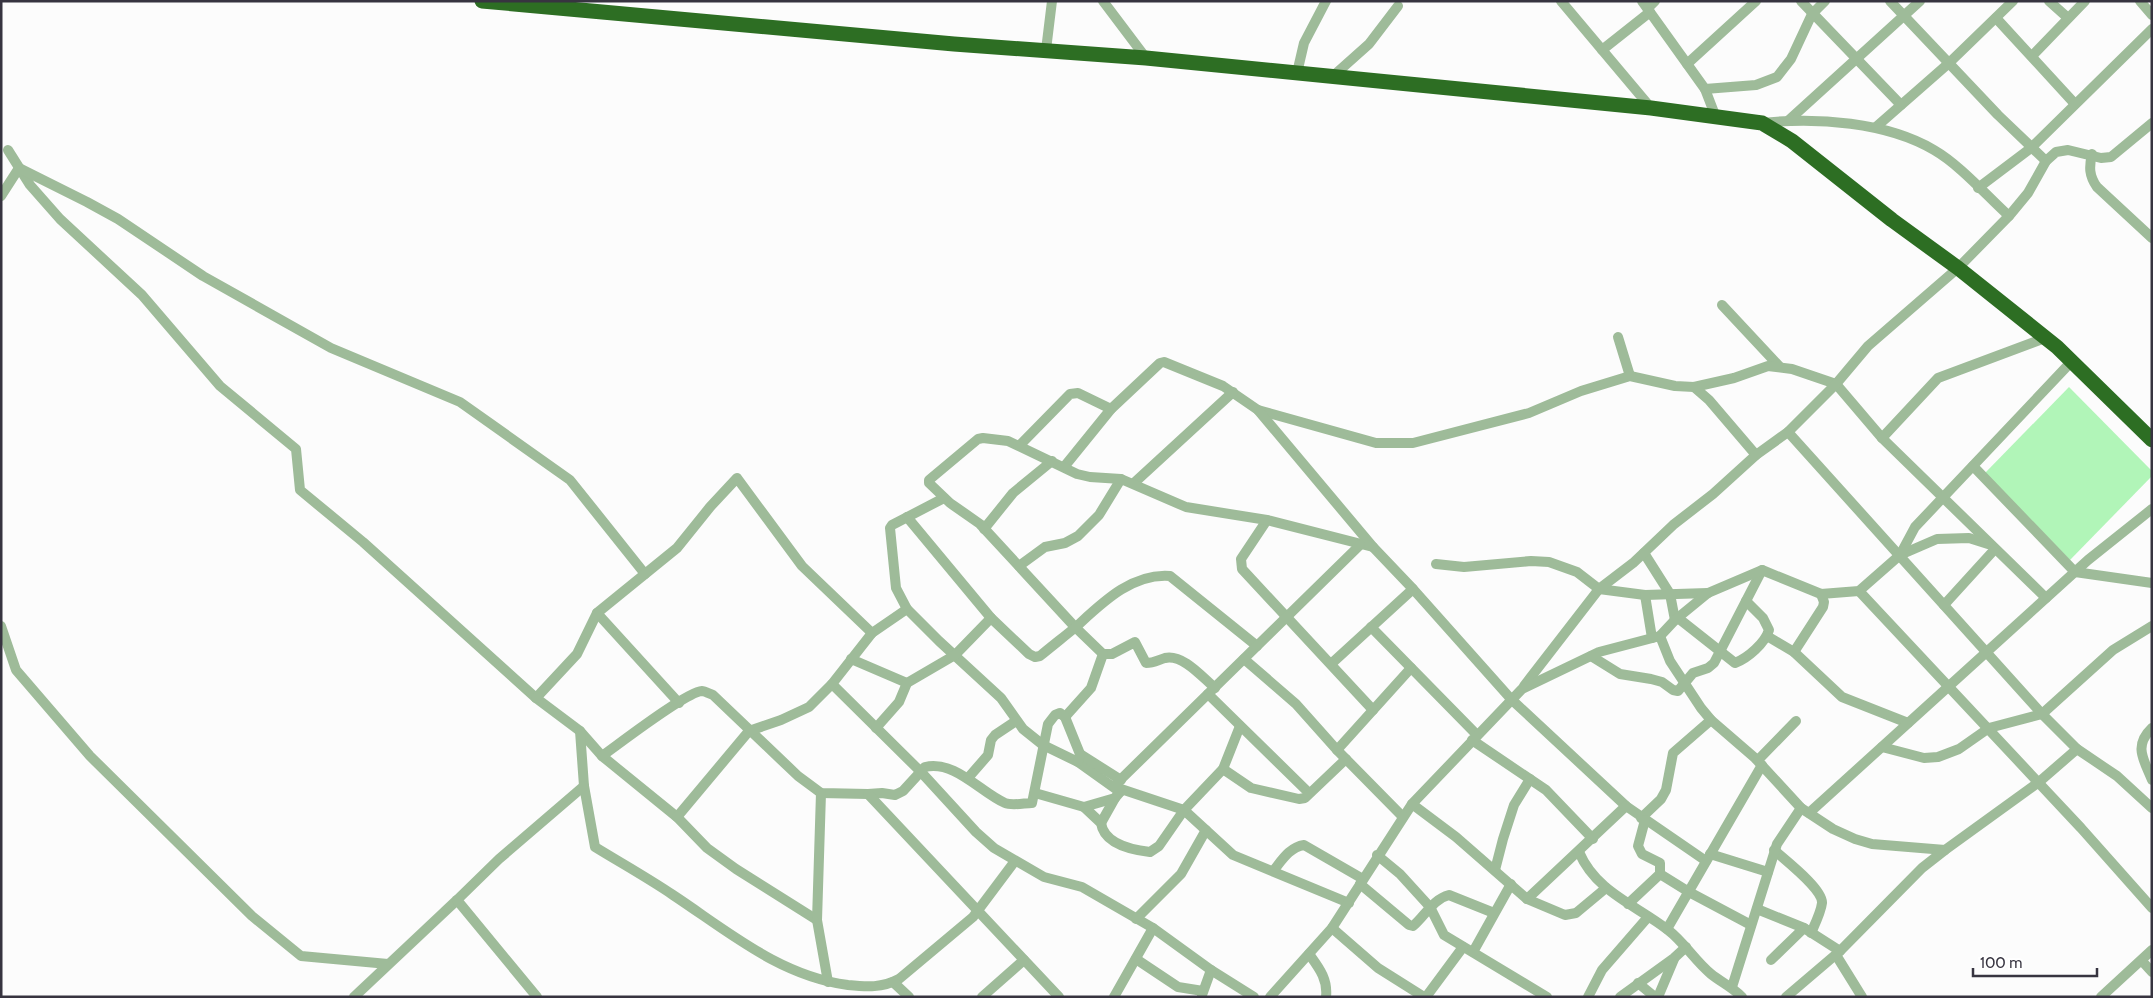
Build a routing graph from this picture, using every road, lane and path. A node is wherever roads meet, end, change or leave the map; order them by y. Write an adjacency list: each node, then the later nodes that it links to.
1 (482, 1): 23 (highway)
2 (1052, 1): 23 (street)
3 (1103, 1): 26 (street)
4 (1326, 1): 30 (street)
5 (1756, 1): 29 (street)
6 (1802, 1): 17 (street)
7 (1825, 1): 17 (street)
8 (1890, 1): 19 (street)
9 (1920, 1): 19 (street)
10 (2013, 1): 20 (street)
11 (2049, 1): 21 (street)
12 (2085, 1): 21 (street)
13 (2140, 1): 18 (street)
14 (1564, 2): 24 (street)
15 (1399, 3): 31 (street)
16 (1649, 6): 24 (street); 29 (street)
17 (1812, 14): 27 (street); 32 (street)
18 (2152, 15)
19 (1904, 16): 27 (street); 28 (street)
20 (1996, 18): 25 (street); 28 (street)
21 (2068, 18): 25 (street)
22 (2152, 29): 33 (street)
23 (1046, 50): 26 (highway)
24 (1602, 50): 35 (street)
25 (2032, 56): 33 (street)
26 (1146, 58): 30 (highway)
27 (1856, 59): 34 (street); 37 (street)
28 (1949, 63): 34 (street); 41 (street)
29 (1687, 64): 32 (street)
30 (1297, 73): 31 (highway)
31 (1332, 76): 35 (highway)
32 (1705, 89): 36 (street)
33 (2075, 104): 41 (street)
34 (1902, 105): 40 (street)
35 (1651, 108): 36 (highway)
36 (1715, 115): 38 (highway)
37 (1789, 120): 38 (street); 40 (street)
38 (1762, 122): 50 (highway)
39 (2152, 123): 43 (street)
40 (1876, 127): 46 (street)
41 (2031, 148): 44 (street); 46 (street)
42 (8, 150): 45 (street)
43 (2092, 154): 44 (street); 49 (street)
44 (2046, 161): 48 (street)
45 (18, 168): 47 (street); 87 (street); 128 (street)
46 (1978, 188): 48 (street)
47 (1, 196)
48 (2009, 216): 50 (street)
49 (2152, 238)
50 (1958, 268): 53 (highway); 57 (street)
51 (1722, 305): 55 (street)
52 (1618, 337): 56 (street)
53 (2045, 338): 54 (highway); 63 (street)
54 (2072, 361): 64 (highway); 68 (street)
55 (1779, 366): 57 (street); 58 (street)
56 (1630, 376): 58 (street); 61 (street)
57 (1836, 384): 62 (street); 63 (street)
58 (1694, 387): 66 (street)
59 (1233, 392): 60 (street); 61 (street); 71 (street)
60 (1111, 409): 65 (street); 69 (street)
61 (1258, 410): 79 (street)
62 (1788, 432): 66 (street); 82 (street)
63 (1882, 438): 73 (street)
64 (2152, 440)
65 (1020, 445): 67 (street); 72 (street)
66 (1756, 456): 81 (street)
67 (1052, 461): 69 (street); 77 (street)
68 (1973, 466): 73 (street); 86 (street)
69 (1064, 467): 70 (street)
70 (1121, 479): 71 (street); 84 (street)
71 (1134, 483): 76 (street)
72 (944, 498): 75 (street); 77 (street)
73 (1943, 498): 80 (street); 82 (street)
74 (2152, 509): 86 (street)
75 (907, 517): 99 (street); 102 (street)
76 (1268, 520): 78 (street); 101 (street)
77 (984, 529): 84 (street)
78 (1360, 545): 79 (street); 101 (street)
79 (1373, 547): 89 (street)
80 (1993, 547): 82 (street); 96 (street); 98 (street)
81 (1644, 553): 90 (street); 93 (street)
82 (1900, 555): 91 (street); 98 (street)
83 (1436, 564): 90 (street)
84 (1019, 566): 106 (street)
85 (1762, 570): 92 (street); 94 (street); 97 (street)
86 (2075, 572): 88 (street); 96 (street)
87 (645, 574): 100 (street); 108 (street)
88 (2152, 583)
89 (1413, 589): 107 (street); 129 (street)
90 (1599, 589): 95 (street); 126 (street)
91 (1860, 591): 94 (street); 125 (street)
92 (1708, 593): 93 (street); 103 (street)
93 (1670, 594): 95 (street); 103 (street)
94 (1820, 594): 113 (street)
95 (1645, 595): 110 (street)
96 (2046, 598): 114 (street)
97 (1746, 601): 109 (street); 112 (street)
98 (1944, 605): 114 (street)
99 (908, 609): 108 (street); 116 (street)
100 (597, 613): 128 (street); 130 (street)
101 (1287, 617): 111 (street); 120 (street)
102 (991, 618): 106 (street); 116 (street)
103 (1676, 619): 110 (street); 112 (street)
104 (1, 626): 219 (street)
105 (2152, 626): 132 (street)
106 (1075, 627): 111 (street); 115 (street)
107 (1371, 627): 120 (street); 121 (street)
108 (872, 634): 118 (street)
109 (1767, 636): 112 (street); 113 (street)
110 (1656, 637): 117 (street); 123 (street)
111 (1257, 646): 119 (street)
112 (1720, 652): 123 (street)
113 (1794, 652): 137 (street)
114 (1985, 652): 125 (street); 132 (street)
115 (1104, 654): 127 (street); 133 (street)
116 (955, 655): 122 (street); 135 (street)
117 (1591, 656): 123 (street); 126 (street)
118 (851, 659): 122 (street); 124 (street)
119 (1244, 659): 127 (street); 148 (street)
120 (1331, 664): 131 (street)
121 (1411, 668): 131 (street); 144 (street)
122 (906, 683): 139 (street)
123 (1685, 683): 134 (street)
124 (832, 684): 139 (street); 143 (street)
125 (1948, 687): 137 (street); 140 (street)
126 (1522, 689): 129 (street)
127 (1212, 691): 138 (street); 160 (street)
128 (536, 698): 142 (street)
129 (1511, 699): 144 (street); 166 (street)
130 (679, 703): 143 (street); 149 (street)
131 (1373, 710): 148 (street)
132 (2042, 714): 140 (street); 147 (street)
133 (1065, 717): 145 (street); 150 (street)
134 (1711, 720): 152 (street); 173 (street)
135 (1016, 721): 145 (street); 155 (street)
136 (1796, 721): 152 (street)
137 (1908, 723): 146 (street)
138 (1240, 726): 153 (street); 163 (street)
139 (876, 728): 154 (street)
140 (1989, 728): 146 (street); 158 (street)
141 (2152, 728): 157 (street)
142 (580, 731): 149 (street); 159 (street)
143 (749, 731): 162 (street); 172 (street)
144 (1474, 737): 156 (street); 165 (street)
145 (1043, 745): 150 (street); 161 (street)
146 (1882, 747): 170 (street)
147 (2077, 749): 158 (street); 168 (street)
148 (1337, 750): 151 (street)
149 (602, 756): 172 (street)
150 (1079, 758): 160 (street)
151 (1346, 759): 163 (street); 171 (street)
152 (1760, 763): 170 (street); 181 (street)
153 (1223, 769): 163 (street); 169 (street)
154 (921, 772): 155 (street); 164 (street); 182 (street)
155 (968, 778): 161 (street)
156 (1530, 779): 176 (street); 184 (street)
157 (2152, 780)
158 (2039, 782): 178 (street); 196 (street)
159 (584, 786): 192 (street); 222 (street)
160 (1118, 789): 167 (street); 169 (street); 174 (street)
161 (1035, 792): 167 (street)
162 (821, 793): 164 (street); 202 (street)
163 (1309, 793)
164 (868, 794): 198 (street)
165 (1412, 804): 171 (street); 184 (street)
166 (1626, 806): 173 (street); 176 (street)
167 (1084, 807): 174 (street)
168 (2152, 808)
169 (1184, 810): 174 (street); 175 (street)
170 (1805, 811): 177 (street); 178 (street)
171 (1403, 817): 179 (street)
172 (676, 818): 202 (street)
173 (1645, 820): 181 (street); 186 (street)
174 (1102, 823)
175 (1206, 830): 183 (street); 201 (street)
176 (1593, 839): 180 (street)
177 (1774, 850): 185 (street); 207 (street)
178 (1945, 850): 212 (street)
179 (1377, 855): 187 (street); 195 (street)
180 (1575, 855): 189 (street); 191 (street)
181 (1708, 857): 185 (street); 190 (street)
182 (1015, 861): 198 (street); 201 (street)
183 (1274, 870): 187 (street); 193 (street)
184 (1495, 870): 188 (street)
185 (1768, 872): 197 (street)
186 (1660, 874): 190 (street); 194 (street)
187 (1361, 882): 193 (street); 195 (street)
188 (1511, 884): 191 (street); 199 (street)
189 (1606, 888): 191 (street); 194 (street)
190 (1689, 892): 203 (street); 206 (street)
191 (1528, 899)
192 (457, 900): 219 (street); 228 (street)
193 (1349, 902): 205 (street)
194 (1628, 904): 200 (street)
195 (1430, 907): 199 (street); 209 (street)
196 (2152, 908)
197 (1757, 909): 203 (street); 207 (street)
198 (978, 911): 216 (street); 223 (street)
199 (1494, 913): 211 (street)
200 (1648, 917): 206 (street); 238 (street)
201 (1136, 919): 204 (street)
202 (817, 920): 222 (street)
203 (1752, 925): 225 (street)
204 (1153, 928): 215 (street); 220 (street)
205 (1332, 928): 213 (street); 236 (street)
206 (1667, 929): 208 (street)
207 (1808, 931): 212 (street); 217 (street)
208 (1686, 946): 214 (street); 225 (street)
209 (1463, 947): 211 (street); 236 (street)
210 (2152, 950): 218 (street)
211 (1473, 952): 237 (street)
212 (1838, 953): 242 (street); 243 (street)
213 (1309, 954): 234 (street); 235 (street)
214 (1674, 958): 224 (street); 240 (street)
215 (1136, 959): 226 (street); 232 (street)
216 (1024, 960): 230 (street); 231 (street)
217 (1771, 960)
218 (2142, 961): 221 (street); 244 (street)
219 (388, 964): 227 (street)
220 (1211, 970): 226 (street); 233 (street)
221 (2152, 972)
222 (828, 982): 223 (street)
223 (893, 982): 229 (street)
224 (1638, 983): 239 (street); 240 (street)
225 (1732, 987): 241 (street)
226 (1202, 994)
227 (354, 997)
228 (537, 997)
229 (909, 997)
230 (982, 997)
231 (1059, 997)
232 (1114, 997)
233 (1254, 997)
234 (1270, 997)
235 (1326, 997)
236 (1425, 997)
237 (1546, 997)
238 (1588, 997)
239 (1620, 997)
240 (1657, 997)
241 (1741, 997)
242 (1786, 997)
243 (1862, 997)
244 (2101, 997)

